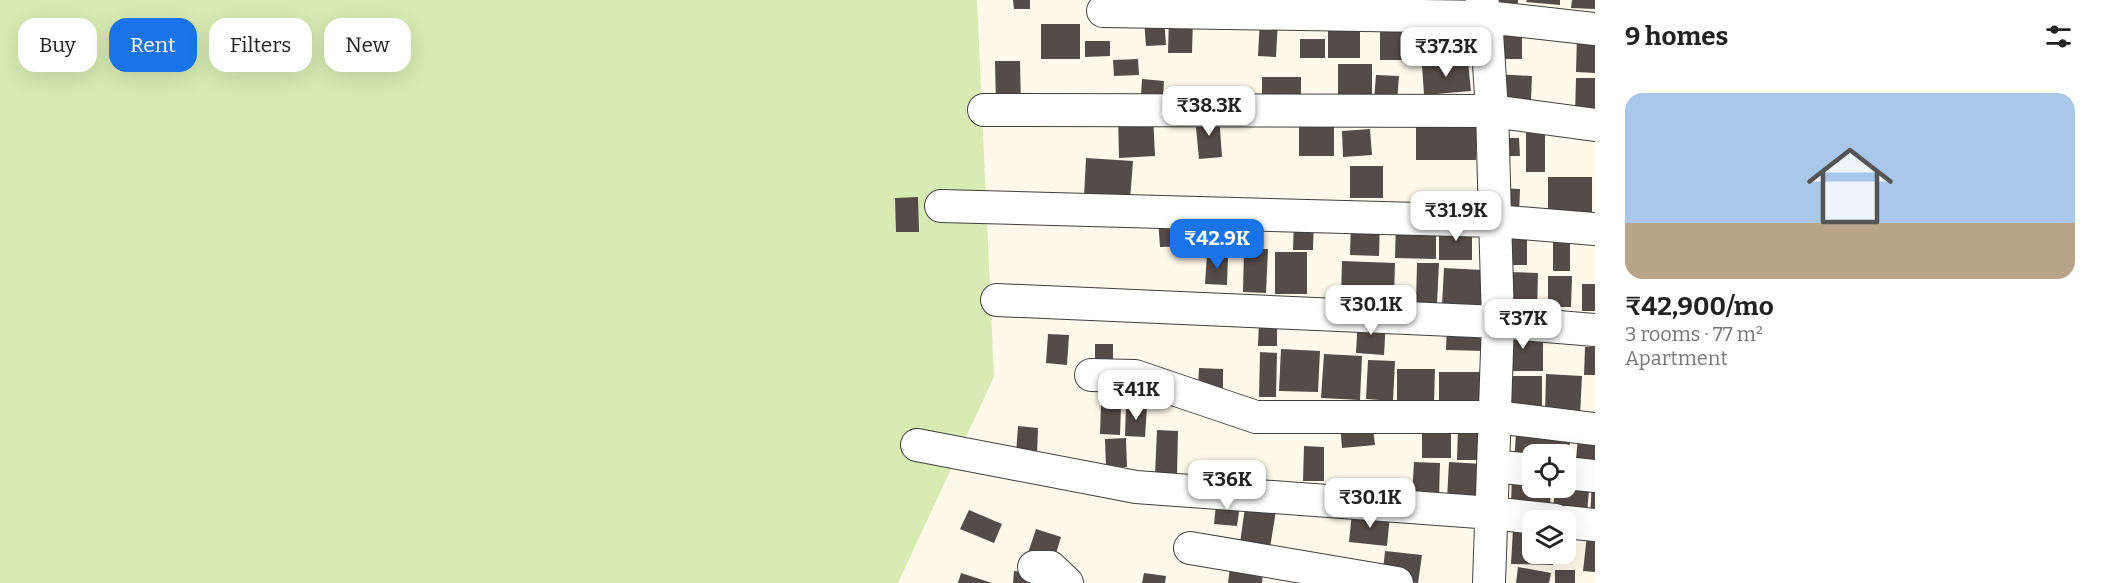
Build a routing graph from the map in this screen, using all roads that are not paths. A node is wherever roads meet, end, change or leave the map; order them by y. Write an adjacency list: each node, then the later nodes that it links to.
1 (1484, 8): 2 (street); 3 (street); 5 (street)
2 (1102, 11)
3 (1595, 29)
4 (984, 110): 5 (street)
5 (1492, 111): 6 (street); 8 (street)
6 (1595, 124)
7 (941, 206): 8 (street)
8 (1495, 221): 9 (street); 11 (street)
9 (1595, 229)
10 (997, 300): 11 (street)
11 (1498, 322): 12 (street); 14 (street)
12 (1595, 330)
13 (1091, 375): 14 (street)
14 (1495, 417): 15 (street); 17 (street)
15 (1595, 429)
16 (917, 445): 21 (street)
17 (1493, 466): 18 (street); 21 (street)
18 (1522, 469)
19 (1576, 474): 20 (street)
20 (1595, 476)
21 (1492, 513): 22 (street); 29 (street)
22 (1522, 516)
23 (1576, 523): 24 (street)
24 (1595, 525)
25 (1190, 548): 28 (street)
26 (1034, 567): 27 (street)
27 (1067, 583)
28 (1397, 583)
29 (1489, 583)

